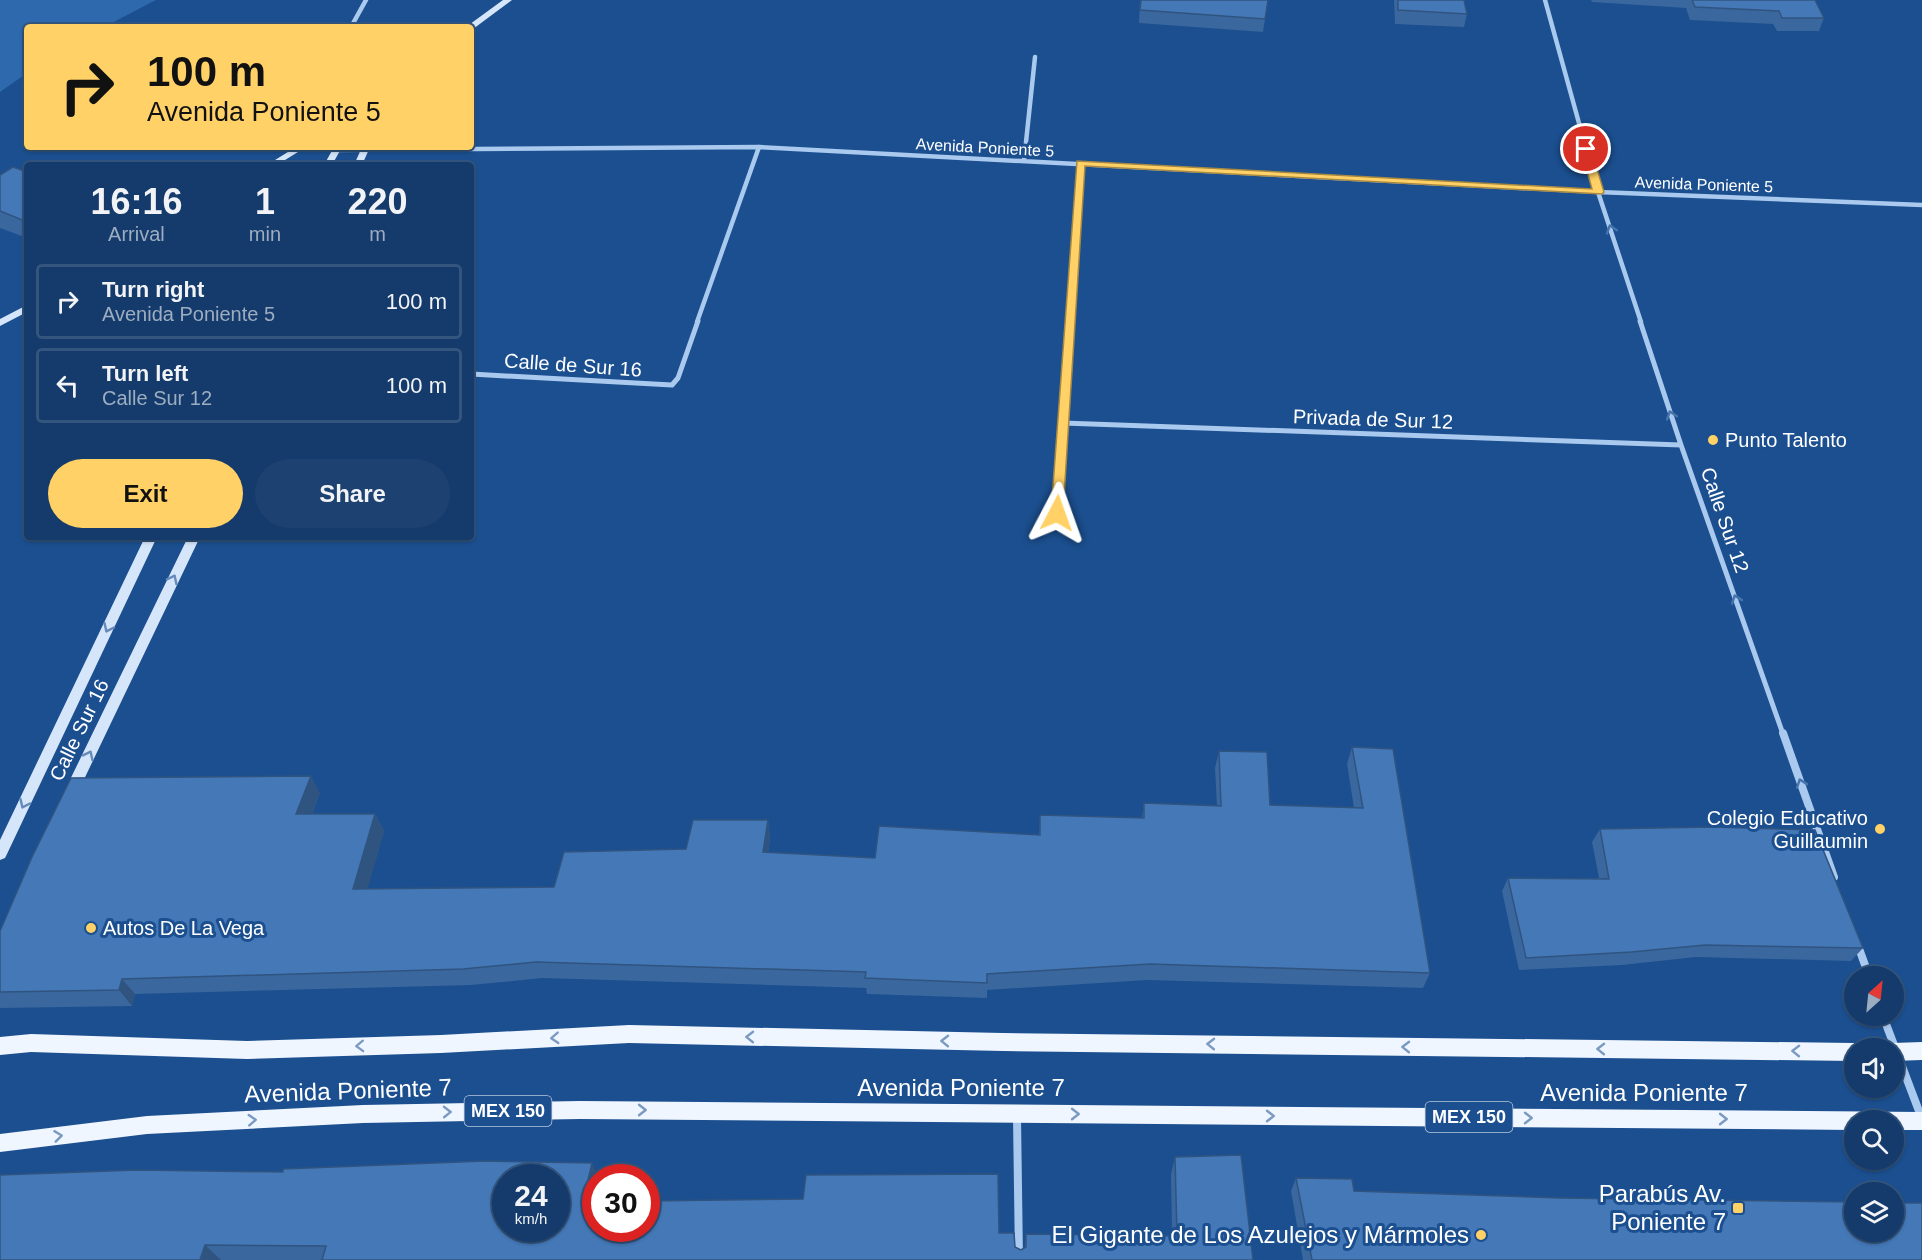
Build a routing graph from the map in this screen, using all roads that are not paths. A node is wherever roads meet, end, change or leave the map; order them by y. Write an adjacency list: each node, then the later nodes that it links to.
1 (366, 0): 4 (street)
2 (508, 0): 5 (main road)
3 (1545, 0): 13 (street, Calle Sur 12)
4 (353, 24)
5 (474, 24)
6 (1035, 57): 10 (street)
7 (759, 147): 8 (street, Avenida Poniente 5); 10 (street, Avenida Poniente 5); 17 (street, Calle de Sur 16)
8 (474, 148)
9 (297, 150): 11 (main road)
10 (1024, 161): 12 (street, Avenida Poniente 5)
11 (276, 162)
12 (1080, 163): 13 (street, Avenida Poniente 5); 18 (street)
13 (1598, 192): 14 (street, Avenida Poniente 5); 19 (street, Calle Sur 12, one-way to 13)
14 (1922, 205)
15 (24, 310): 16 (main road)
16 (0, 323)
17 (474, 374)
18 (1063, 423): 19 (street, Privada de Sur 12); 20 (street)
19 (1682, 445): 25 (street, Calle Sur 12, one-way to 19)
20 (1057, 513)
21 (150, 540): 24 (main road, Calle Sur 16, one-way to 24)
22 (193, 540): 23 (main road, Calle Sur 16, one-way to 22)
23 (66, 802)
24 (0, 854)
25 (1837, 886)
26 (1853, 931): 27 (street)
27 (1865, 966)
28 (0, 1046): 30 (main road, Avenida Poniente 7, one-way to 28)
29 (1922, 1051): 31 (main road)
30 (1844, 1052)
31 (1904, 1052)
32 (1904, 1076): 34 (street)
33 (1017, 1114): 34 (main road, Avenida Poniente 7 / MEX 150, one-way to 34); 35 (main road, Avenida Poniente 7 / MEX 150, one-way to 33); 36 (street)
34 (1922, 1120)
35 (0, 1143)
36 (1019, 1260)

